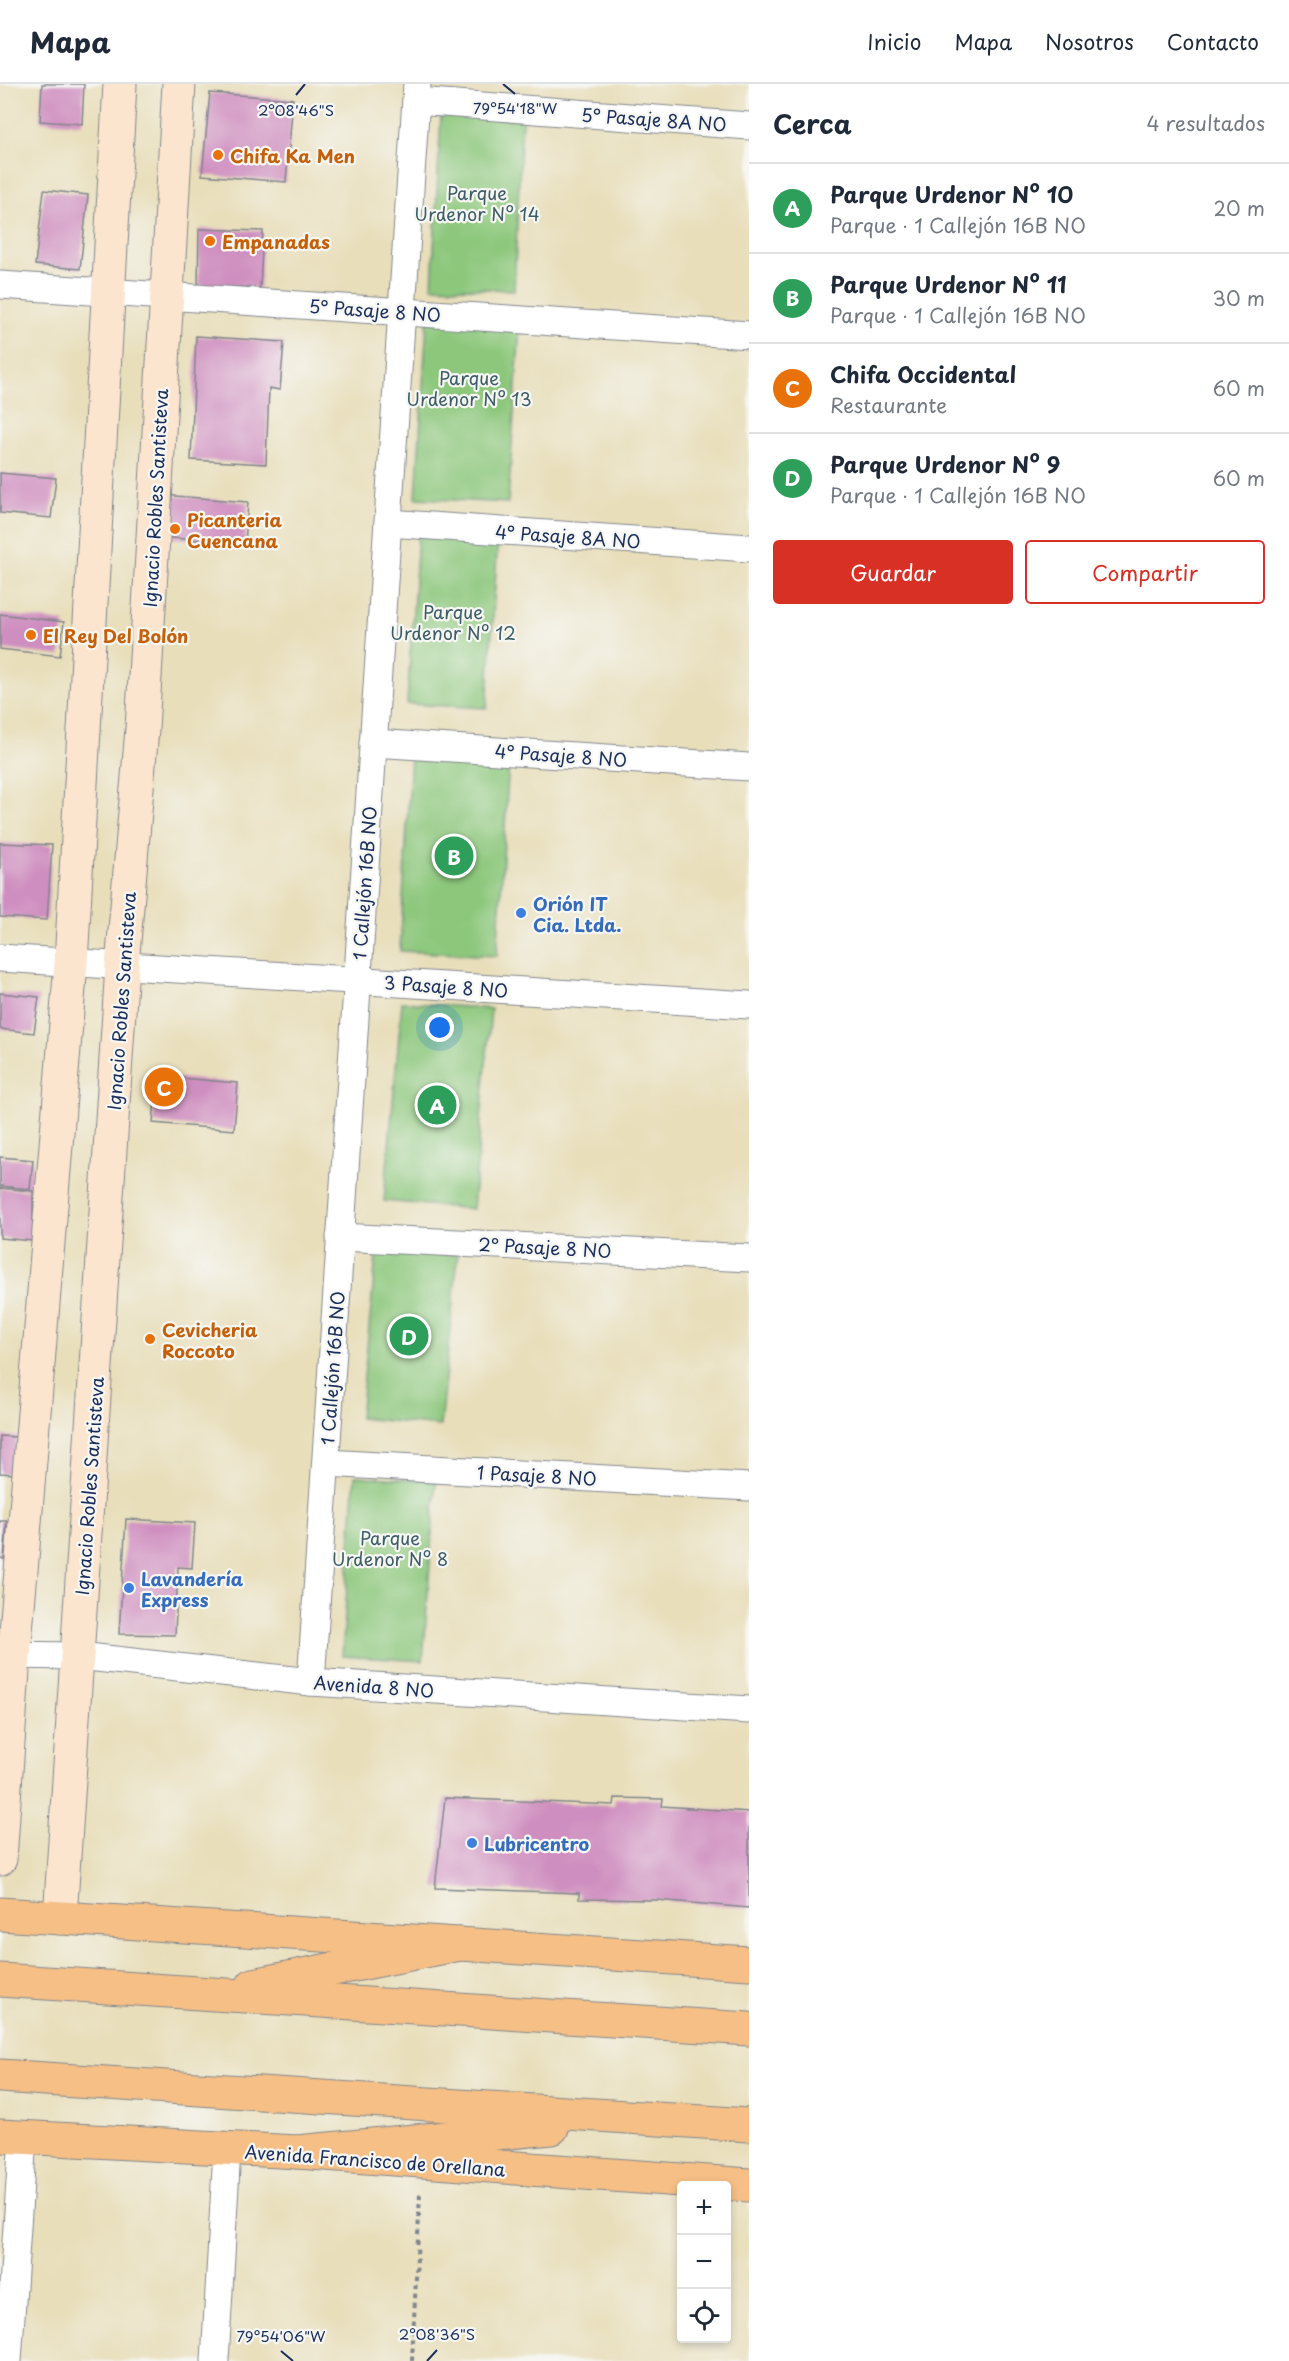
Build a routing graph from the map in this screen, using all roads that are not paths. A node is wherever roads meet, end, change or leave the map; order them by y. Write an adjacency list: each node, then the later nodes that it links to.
1 (120, 84): 6 (street)
2 (179, 84): 7 (street, Ignacio Robles Santisteva)
3 (417, 93): 4 (street, 5° Pasaje 8A NO); 8 (street, 1 Callejón 16B NO)
4 (749, 126)
5 (0, 285): 6 (street, 5° Pasaje 8 NO)
6 (109, 292): 7 (street, 5° Pasaje 8 NO); 15 (street)
7 (167, 296): 8 (street, 5° Pasaje 8 NO); 16 (street, Ignacio Robles Santisteva)
8 (402, 312): 9 (street, 5° Pasaje 8 NO); 10 (street, 1 Callejón 16B NO)
9 (749, 335)
10 (388, 523): 11 (street, 4° Pasaje 8A NO); 12 (street, 1 Callejón 16B NO)
11 (749, 548)
12 (373, 742): 13 (street, 4° Pasaje 8 NO); 17 (street, 1 Callejón 16B NO)
13 (749, 767)
14 (0, 958): 15 (street, 3 Pasaje 8 NO)
15 (72, 963): 16 (street, 3 Pasaje 8 NO); 23 (street)
16 (122, 966): 17 (street, 3 Pasaje 8 NO); 24 (street, Ignacio Robles Santisteva)
17 (357, 980): 18 (street, 3 Pasaje 8 NO); 19 (street, 1 Callejón 16B NO)
18 (749, 1005)
19 (340, 1237): 20 (street, 2° Pasaje 8 NO); 21 (street, 1 Callejón 16B NO)
20 (749, 1258)
21 (326, 1463): 22 (street, 1 Pasaje 8 NO); 25 (street, 1 Callejón 16B NO)
22 (749, 1487)
23 (7, 1655): 24 (street, Avenida 8 NO); 27 (street)
24 (79, 1656): 25 (street, Avenida 8 NO); 29 (street, Ignacio Robles Santisteva)
25 (311, 1682): 26 (street, Avenida 8 NO)
26 (749, 1710)
27 (0, 1859)
28 (0, 1914): 29 (main road)
29 (60, 1918): 30 (main road)
30 (460, 1944): 31 (main road); 33 (main road)
31 (749, 1963)
32 (0, 1980): 33 (main road)
33 (210, 1994): 34 (main road)
34 (749, 2029)
35 (0, 2076): 36 (main road)
36 (650, 2119): 37 (main road); 40 (main road)
37 (749, 2125)
38 (11, 2136): 39 (main road, Avenida Francisco de Orellana); 42 (street)
39 (227, 2150): 40 (main road, Avenida Francisco de Orellana); 43 (street)
40 (297, 2152): 41 (main road, Avenida Francisco de Orellana)
41 (749, 2184)
42 (8, 2361)
43 (214, 2361)

